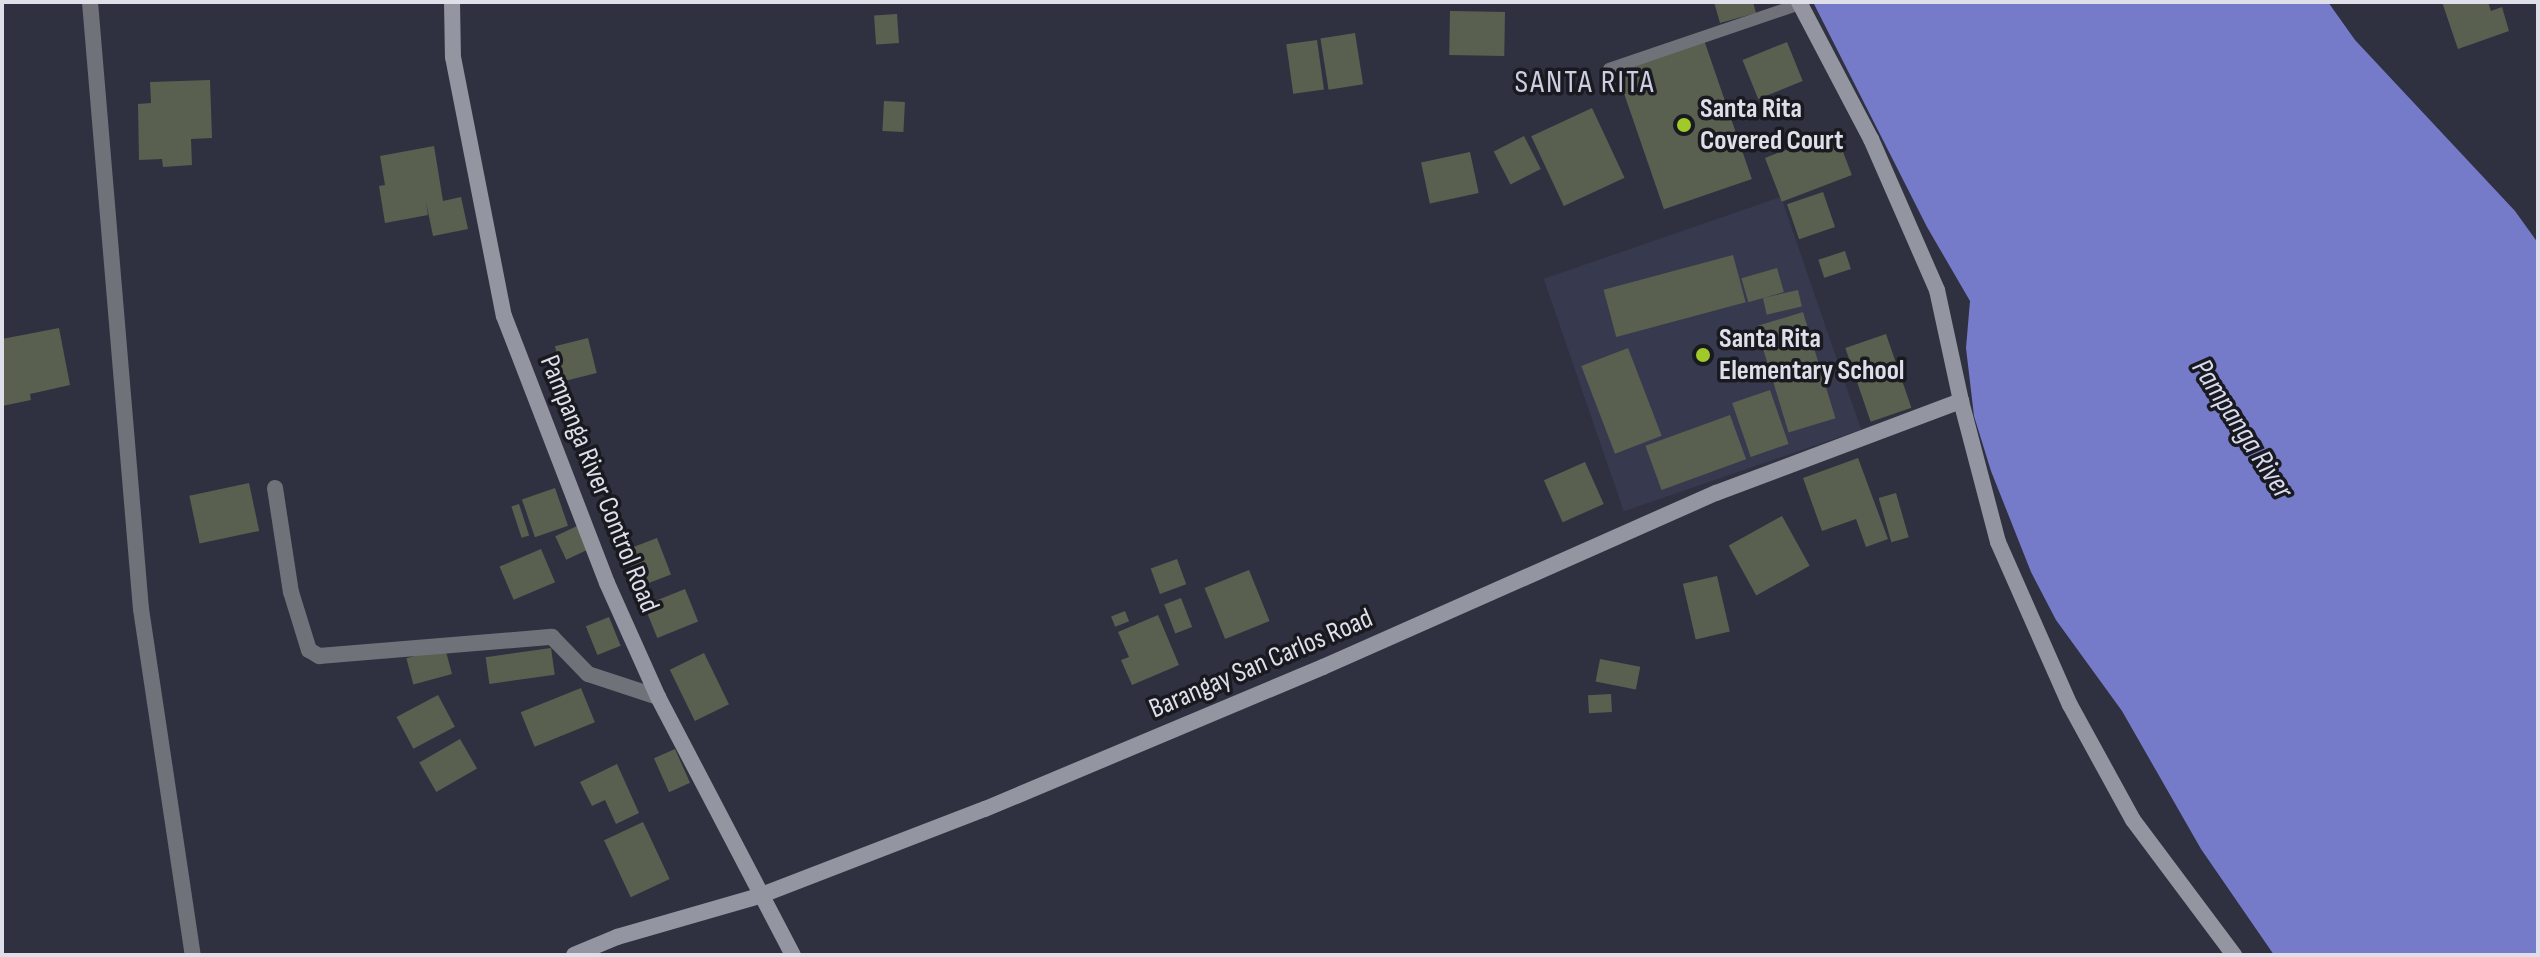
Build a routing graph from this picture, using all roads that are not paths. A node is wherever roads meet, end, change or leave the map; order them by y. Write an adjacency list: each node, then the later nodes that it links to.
1 (90, 2): 9 (street)
2 (452, 2): 7 (street, Pampanga River Control Road)
3 (1799, 3): 4 (lane); 5 (street)
4 (1609, 69)
5 (1961, 401): 8 (street, Barangay San Carlos Road); 12 (street)
6 (275, 488): 7 (street)
7 (658, 697): 8 (street, Pampanga River Control Road)
8 (759, 896): 10 (street, Barangay San Carlos Road); 11 (street, Pampanga River Control Road)
9 (193, 955)
10 (574, 955)
11 (793, 955)
12 (2234, 955)

